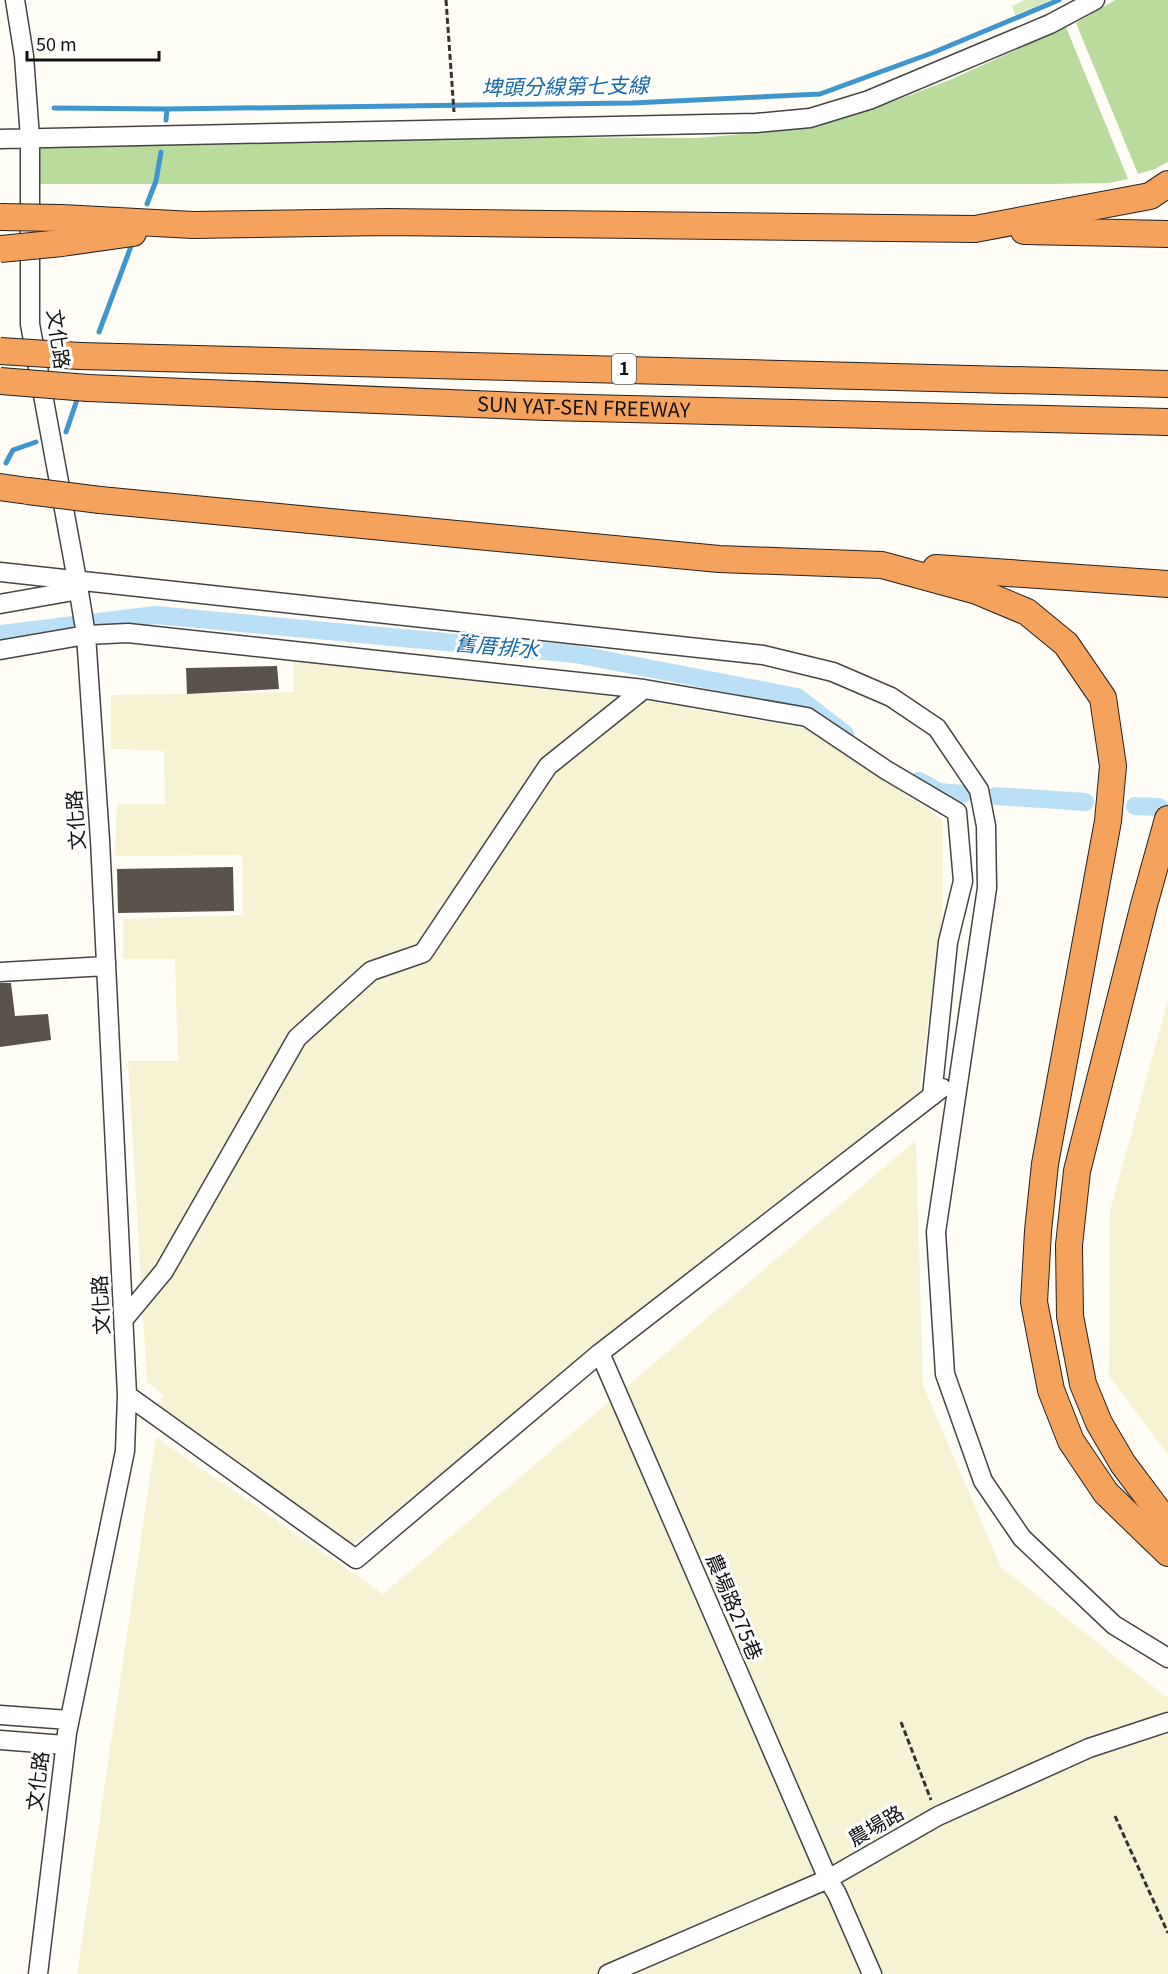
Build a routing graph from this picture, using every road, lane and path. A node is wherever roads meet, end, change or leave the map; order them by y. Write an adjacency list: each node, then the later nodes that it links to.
1 (15, 0): 5 (street, 文化路)
2 (447, 0): 4 (path)
3 (1095, 0): 5 (street)
4 (454, 114)
5 (30, 138): 6 (street); 21 (street, 文化路)
6 (0, 139)
7 (1168, 184): 9 (highway)
8 (0, 216): 10 (highway, bridge)
9 (975, 229): 10 (highway); 11 (highway)
10 (62, 230): 12 (highway, bridge)
11 (1168, 234)
12 (0, 249)
13 (0, 351): 15 (highway, SUN YAT-SEN FREEWAY / 1, bridge)
14 (0, 381): 16 (highway, SUN YAT-SEN FREEWAY / 1, bridge)
15 (1168, 384)
16 (1168, 422)
17 (0, 487): 18 (highway, bridge)
18 (882, 565): 20 (highway); 35 (highway)
19 (0, 572): 21 (street)
20 (1168, 584)
21 (79, 590): 22 (street); 23 (street, 文化路); 29 (street)
22 (0, 604)
23 (85, 632): 24 (street); 25 (street); 27 (street, 文化路)
24 (0, 650)
25 (644, 689): 30 (street); 31 (street)
26 (1168, 819): 34 (highway)
27 (106, 966): 28 (street); 31 (street, 文化路)
28 (0, 972)
29 (961, 1074): 30 (street); 36 (street)
30 (932, 1096): 32 (street)
31 (124, 1319): 33 (street, 文化路)
32 (600, 1353): 33 (street); 45 (street, 農場路275巷)
33 (128, 1395): 38 (street, 文化路)
34 (1168, 1524)
35 (1168, 1553)
36 (1168, 1658)
37 (0, 1715): 38 (street)
38 (69, 1720): 42 (street, 文化路)
39 (901, 1722): 43 (path)
40 (1168, 1722): 43 (street, 農場路)
41 (0, 1740): 42 (street)
42 (65, 1745): 47 (street, 文化路)
43 (938, 1816): 45 (street, 農場路)
44 (1115, 1816): 46 (path)
45 (828, 1879): 48 (street, 農場路); 49 (street, 農場路275巷)
46 (1168, 1933)
47 (38, 1974)
48 (608, 1974)
49 (872, 1974)

